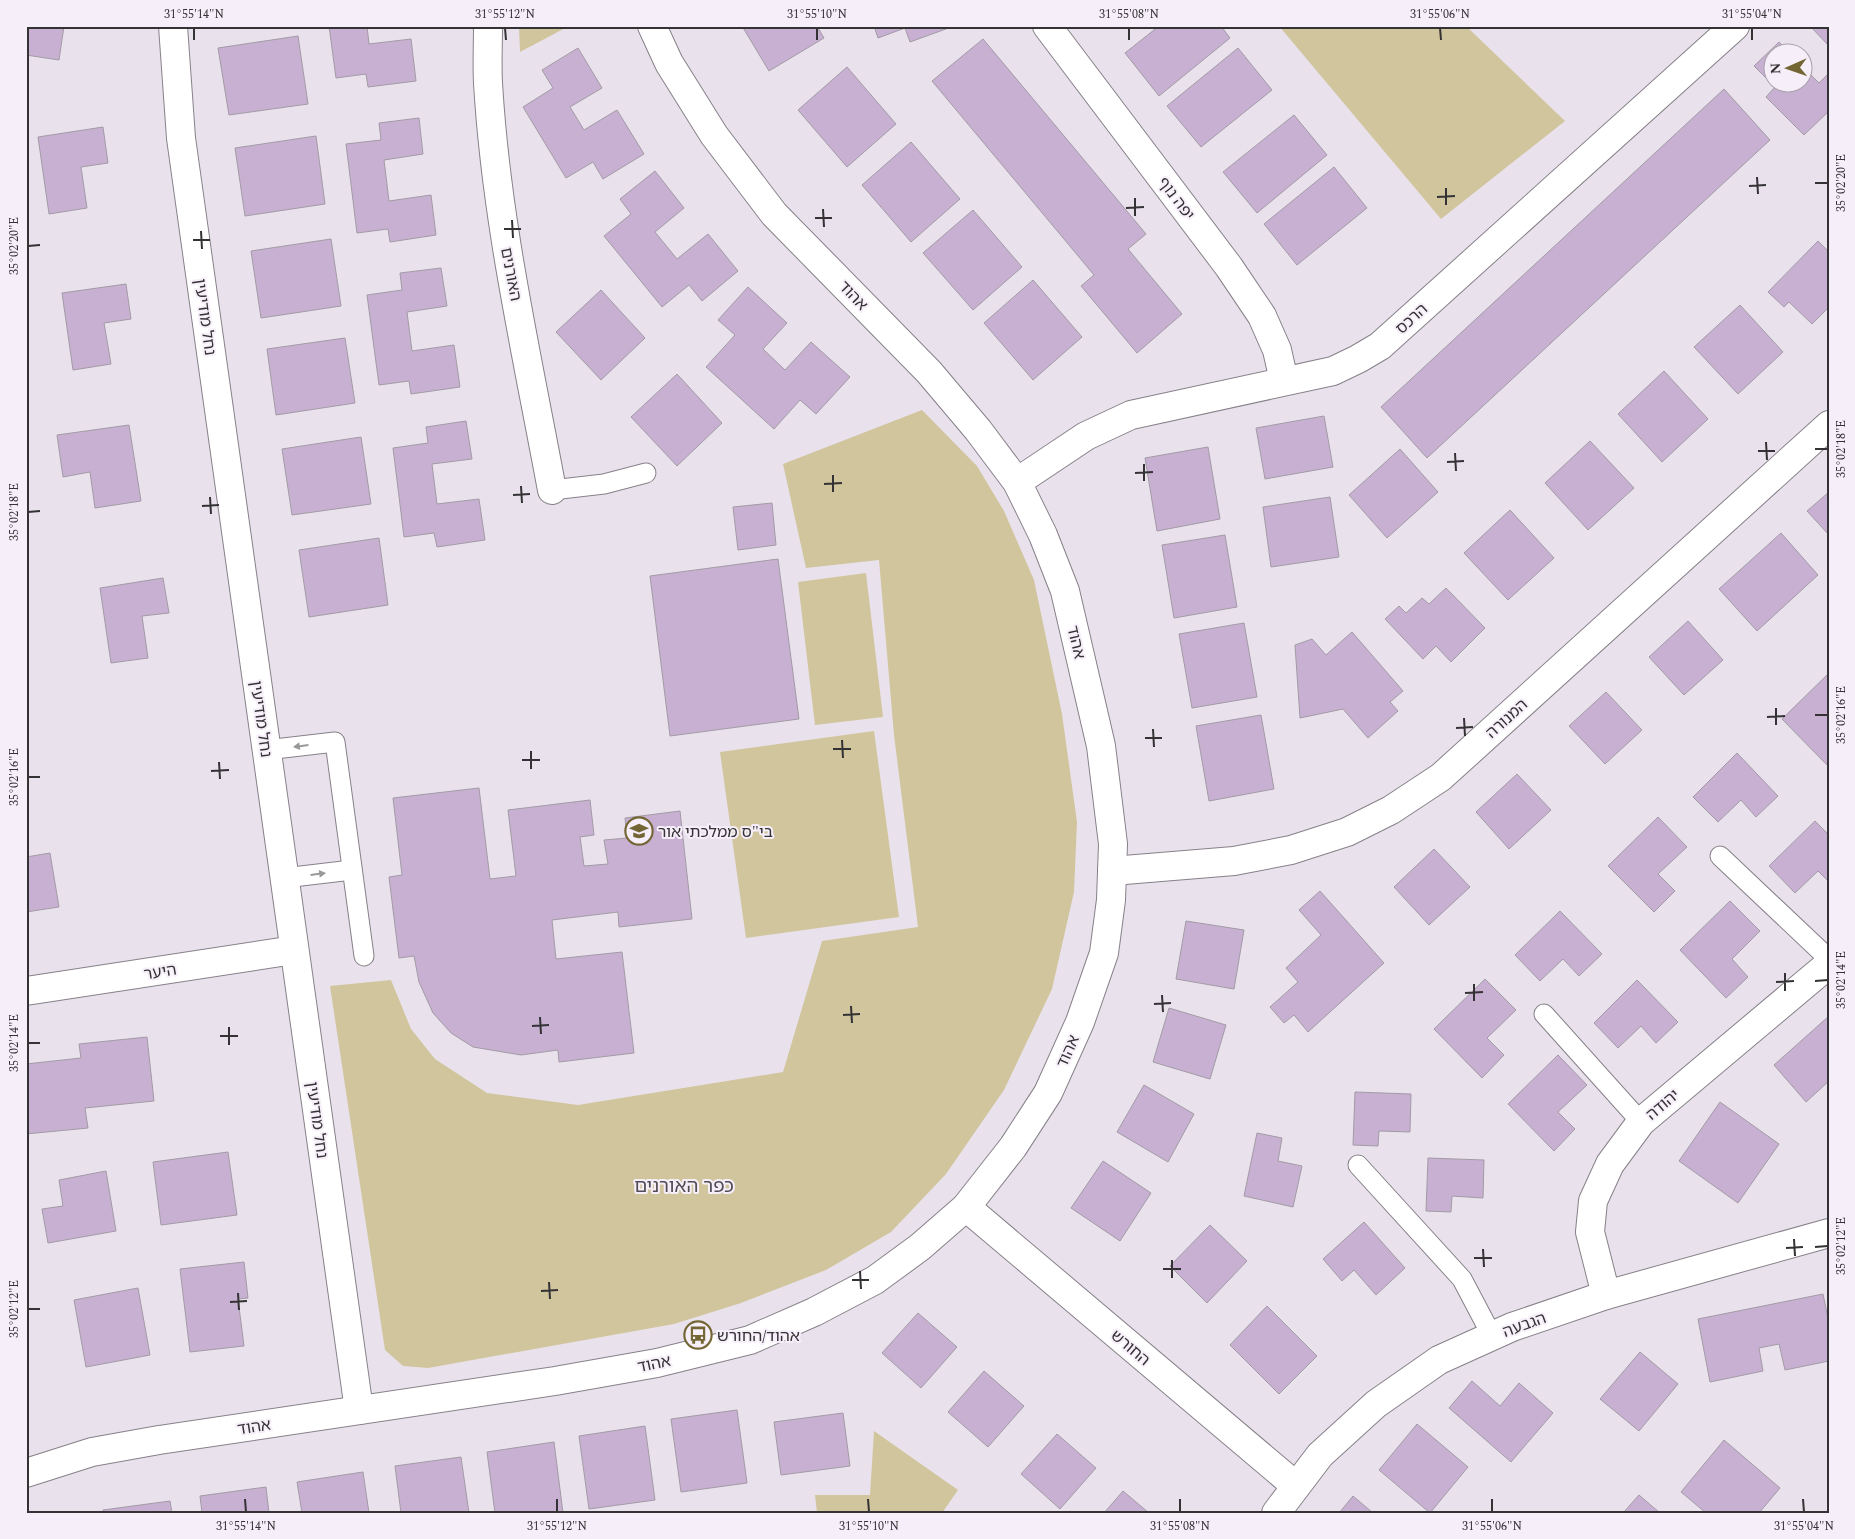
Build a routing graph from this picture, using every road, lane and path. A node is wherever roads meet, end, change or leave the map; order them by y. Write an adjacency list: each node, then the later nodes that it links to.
1 (173, 26): 11 (street, נחל מודיעין)
2 (488, 26): 10 (street, האורנים)
3 (652, 26): 9 (street, אהוד)
4 (1047, 26): 6 (street, יפה נוף)
5 (1735, 26): 6 (street, הרכס)
6 (1284, 381): 9 (street, הרכס)
7 (1829, 425): 14 (street, המנורה)
8 (646, 472): 10 (lane)
9 (1016, 482): 14 (street, אהוד)
10 (552, 490)
11 (266, 750): 13 (lane, one-way to 11); 15 (street, נחל מודיעין)
12 (1720, 856): 18 (lane)
13 (352, 870): 15 (lane, one-way to 13); 17 (lane)
14 (1112, 870): 24 (street, אהוד)
15 (284, 878): 16 (street, נחל מודיעין)
16 (294, 950): 20 (street, היער); 28 (street, נחל מודיעין)
17 (364, 956)
18 (1829, 959)
19 (1829, 964): 22 (street, יהודה)
20 (26, 991)
21 (1544, 1014): 22 (lane)
22 (1641, 1122): 26 (street, יהודה)
23 (1358, 1165): 27 (lane)
24 (966, 1207): 28 (street, אהוד); 30 (street, החורש)
25 (1829, 1233): 26 (street, הגבעה)
26 (1606, 1295): 27 (street, הגבעה)
27 (1492, 1336): 30 (street, הגבעה)
28 (358, 1410): 29 (street, אהוד)
29 (26, 1473)
30 (1296, 1486): 31 (street, הגבעה)
31 (1276, 1513)

